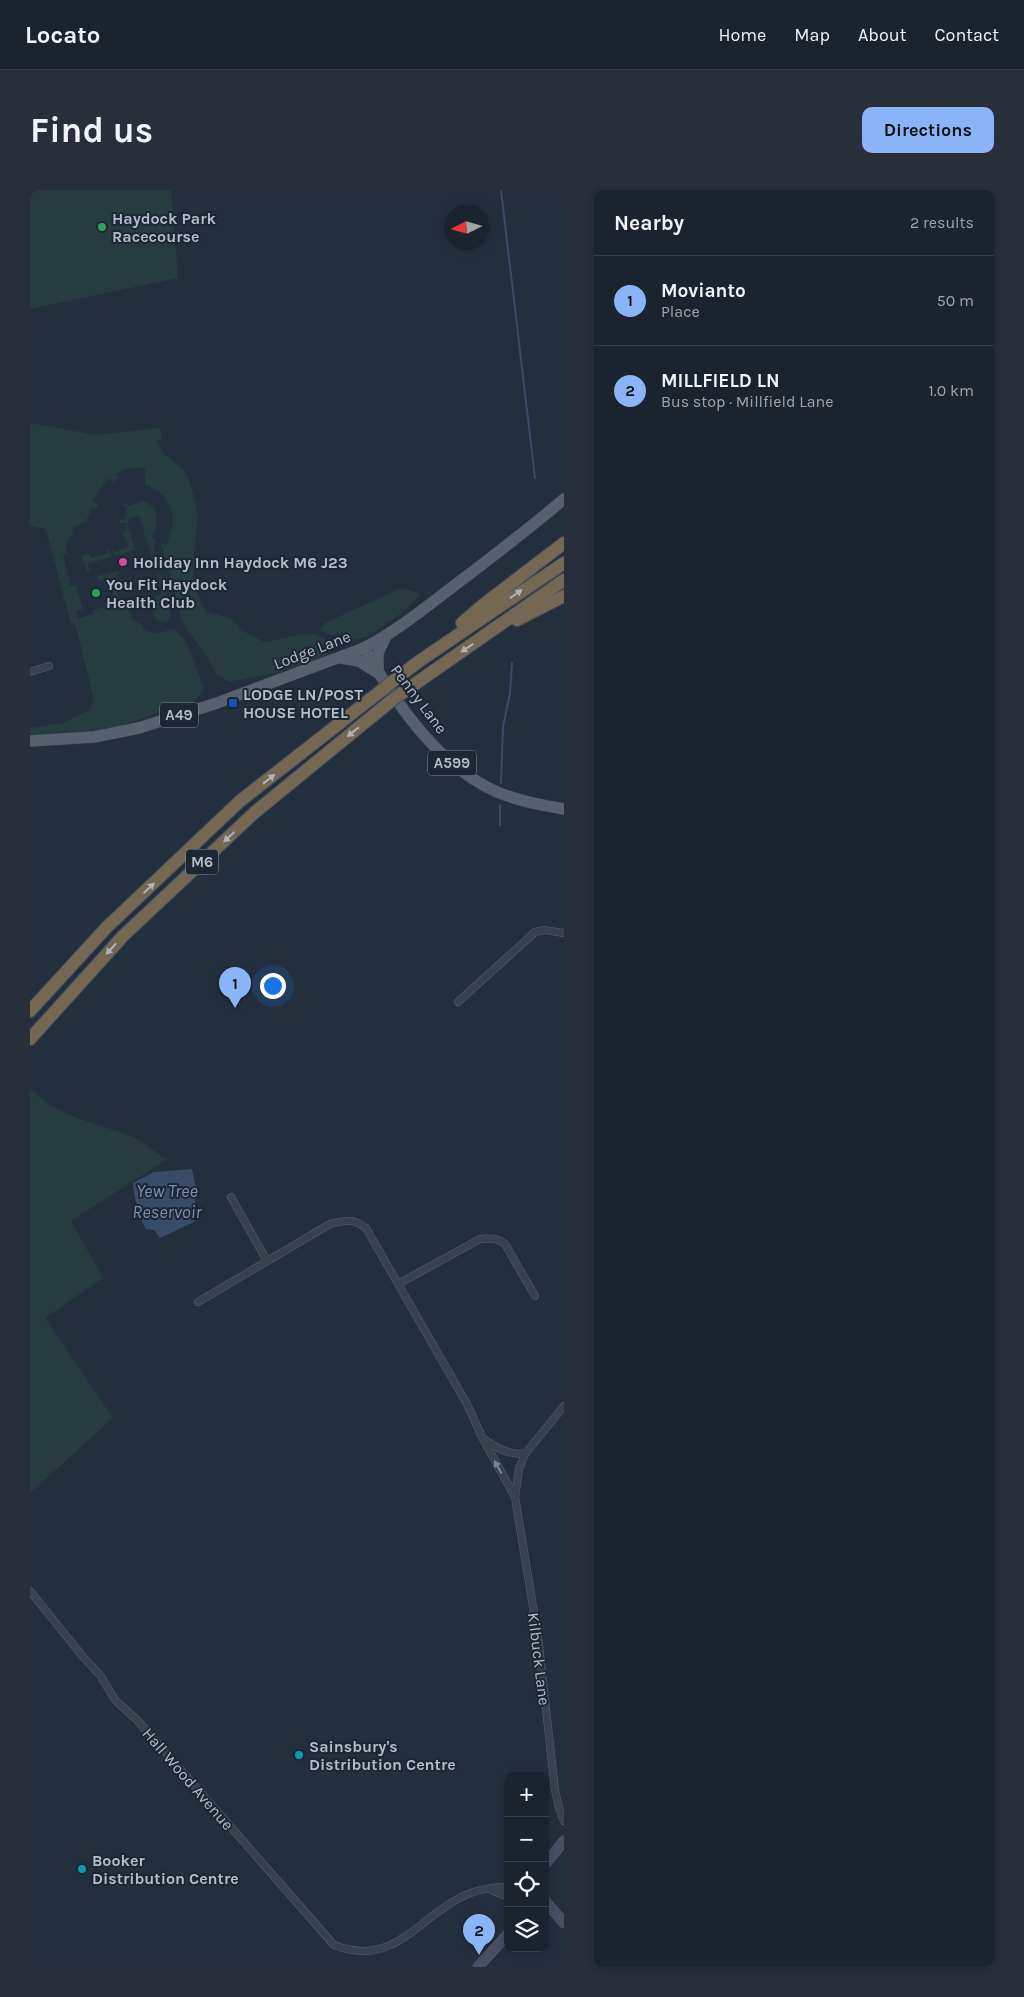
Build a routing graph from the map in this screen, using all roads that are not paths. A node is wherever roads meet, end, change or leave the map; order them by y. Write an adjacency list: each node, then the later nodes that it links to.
1 (564, 499): 6 (main road, Lodge Lane / A49)
2 (564, 543): 10 (highway)
3 (564, 563): 10 (highway, M6, one-way to 3)
4 (564, 580): 7 (highway, M6)
5 (564, 596): 7 (highway)
6 (387, 635): 8 (main road, Lodge Lane / A49); 13 (main road)
7 (482, 638): 19 (highway, M6, one-way to 19, bridge)
8 (364, 648): 9 (main road, Lodge Lane / A49); 13 (main road, Penny Lane / A599)
9 (339, 658): 13 (main road, A599); 14 (main road, Lodge Lane / A49)
10 (418, 662): 18 (highway, M6, one-way to 10, bridge)
11 (49, 666): 12 (street)
12 (30, 672)
13 (379, 674): 15 (main road, Penny Lane / A599)
14 (30, 741)
15 (564, 810)
16 (564, 933): 17 (street)
17 (458, 1002)
18 (30, 1011)
19 (30, 1039)
20 (231, 1197): 21 (street)
21 (267, 1262): 22 (street, Kilbuck Lane); 24 (street, Kilbuck Lane)
22 (398, 1284): 23 (street); 26 (street, Kilbuck Lane)
23 (535, 1296)
24 (198, 1302)
25 (564, 1406): 27 (street, Kilbuck Lane)
26 (482, 1437): 27 (street); 28 (street, Kilbuck Lane, one-way to 26)
27 (525, 1454): 28 (street, Kilbuck Lane)
28 (515, 1496): 30 (street, Kilbuck Lane)
29 (30, 1591): 34 (street, Hall Wood Avenue)
30 (564, 1821)
31 (564, 1842): 32 (street)
32 (549, 1860)
33 (504, 1887): 34 (street, Hall Wood Avenue)
34 (488, 1889): 35 (street)
35 (504, 1894)
36 (549, 1906): 38 (street)
37 (549, 1916): 38 (street)
38 (561, 1921)
39 (504, 1938): 40 (street)
40 (478, 1967)

